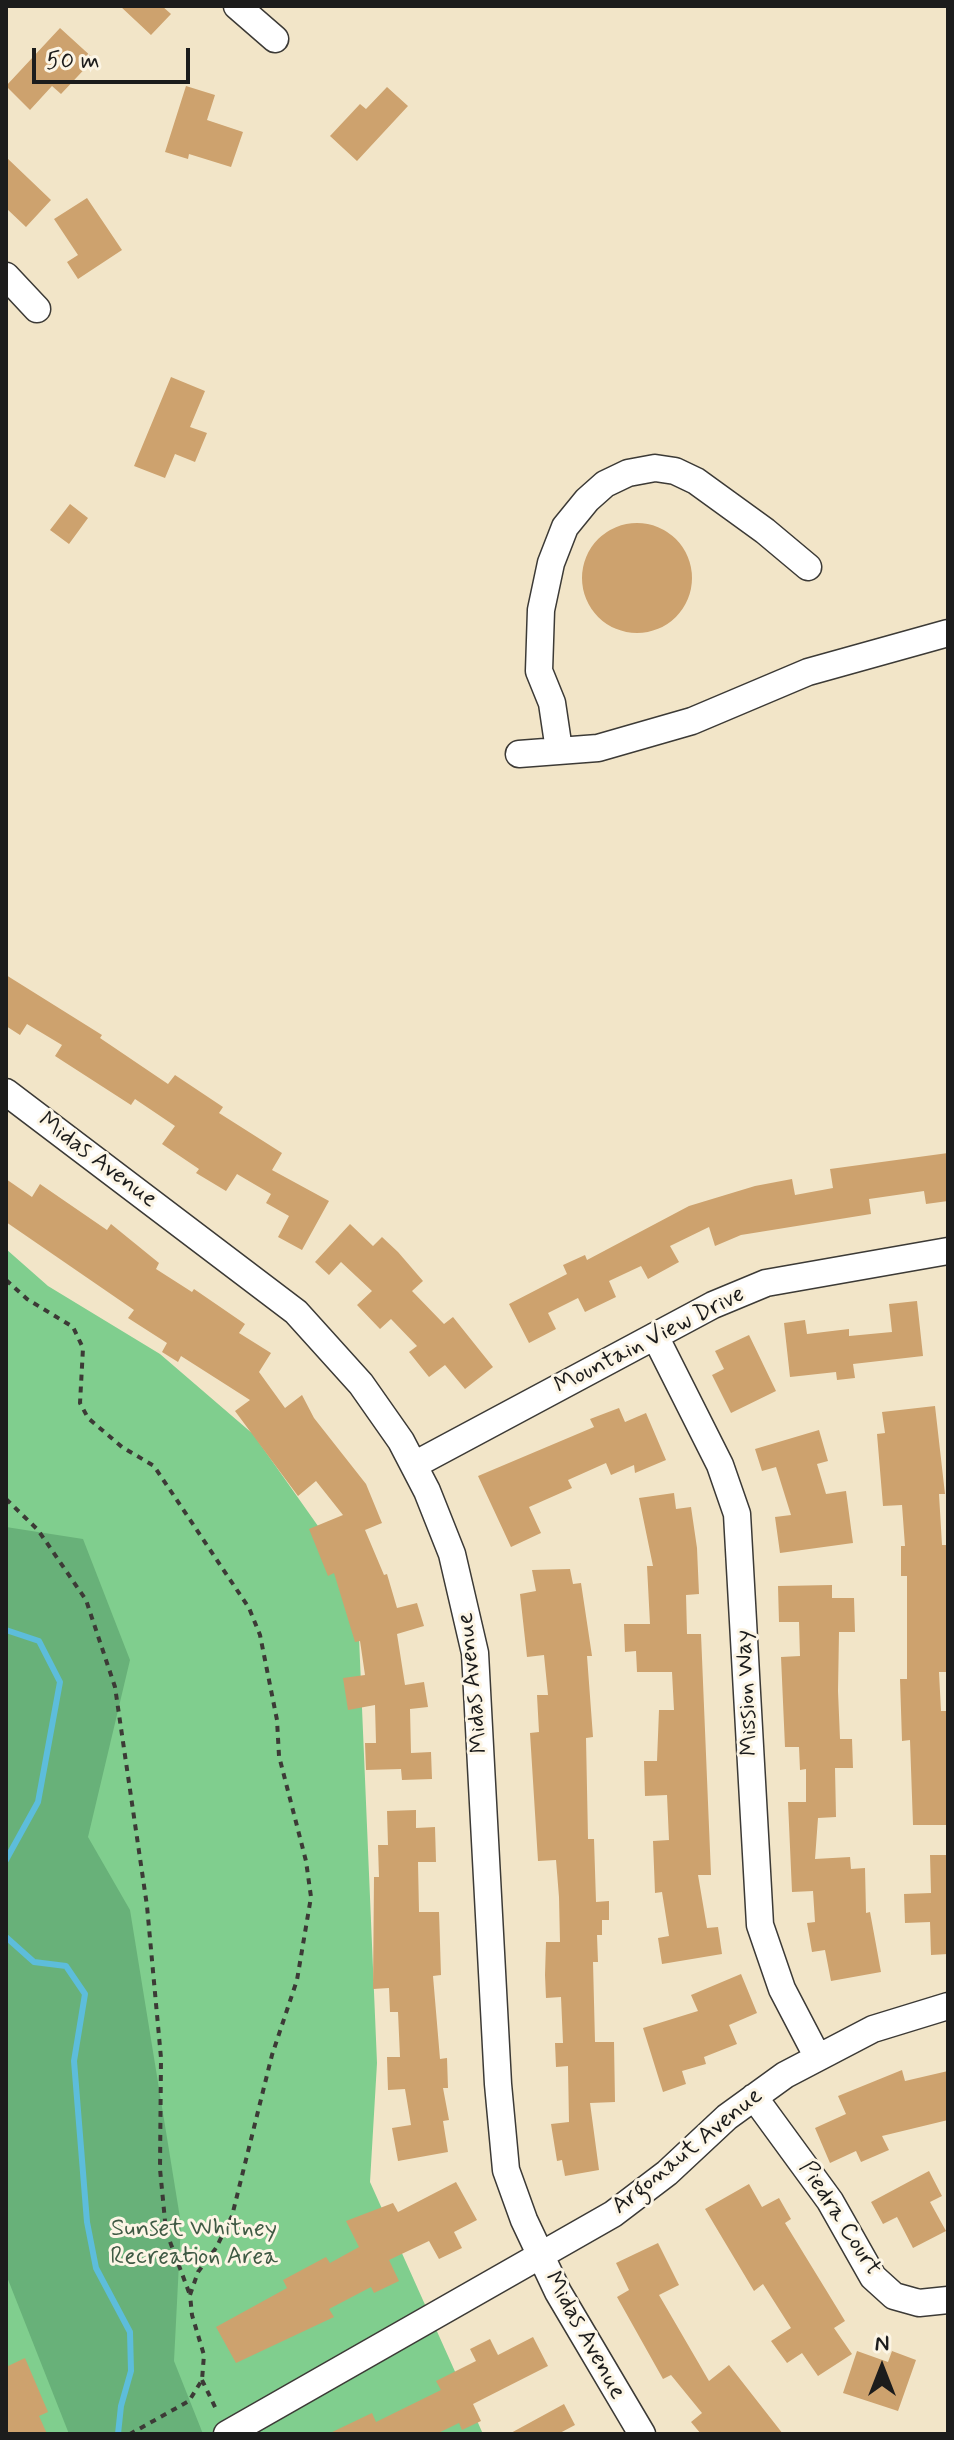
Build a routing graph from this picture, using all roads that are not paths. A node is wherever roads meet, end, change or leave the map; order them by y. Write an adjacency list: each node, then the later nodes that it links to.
1 (237, 6): 2 (street)
2 (275, 39)
3 (6, 276): 4 (street)
4 (37, 309)
5 (808, 567): 7 (street)
6 (948, 633): 7 (street)
7 (559, 750): 8 (street)
8 (519, 754)
9 (6, 1092): 12 (street, Midas Avenue)
10 (948, 1251): 11 (street, Mountain View Drive)
11 (655, 1336): 12 (street, Mountain View Drive); 14 (street, Mission Way)
12 (414, 1465): 16 (street, Midas Avenue)
13 (948, 2006): 14 (street, Argonaut Avenue)
14 (817, 2056): 15 (street, Argonaut Avenue)
15 (754, 2097): 16 (street, Argonaut Avenue); 17 (street, Piedra Court)
16 (541, 2256): 18 (street, Argonaut Avenue); 19 (street, Midas Avenue)
17 (948, 2300)
18 (222, 2423)
19 (642, 2434)

